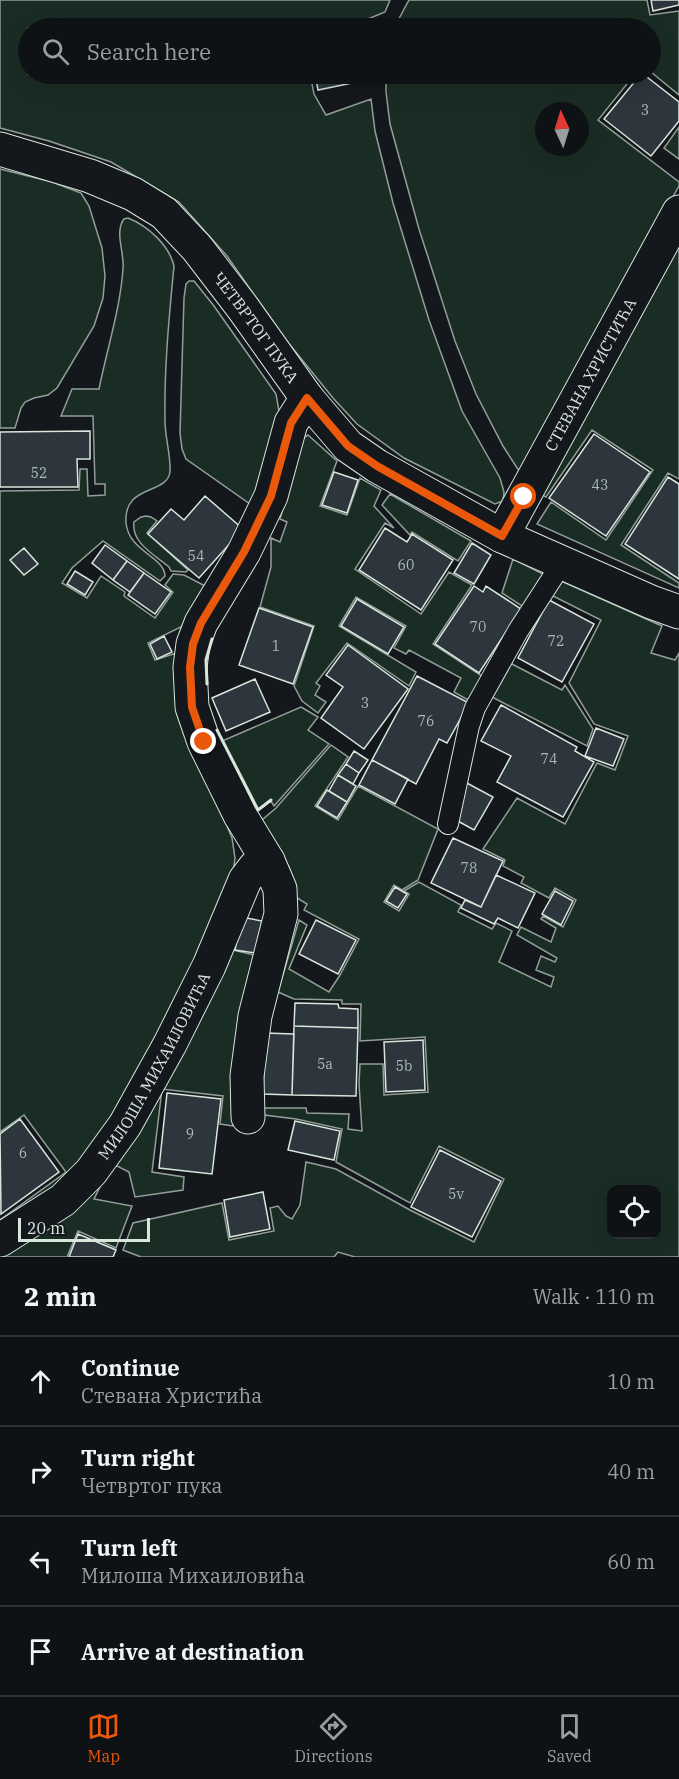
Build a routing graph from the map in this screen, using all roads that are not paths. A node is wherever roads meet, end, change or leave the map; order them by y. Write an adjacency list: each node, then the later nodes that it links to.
1 (0, 149): 3 (street, ЧЕТВРТОГ ПУКА)
2 (679, 212): 4 (street, СТЕВАНА ХРИСТИЋА)
3 (307, 398): 4 (street, ЧЕТВРТОГ ПУКА); 8 (street)
4 (502, 536): 5 (street, ЧЕТВРТОГ ПУКА)
5 (562, 563): 6 (street, ЧЕТВРТОГ ПУКА); 7 (lane)
6 (679, 612)
7 (448, 824)
8 (268, 861): 9 (street); 10 (street, МИЛОША МИХАИЛОВИЋА)
9 (248, 1117)
10 (0, 1240)

